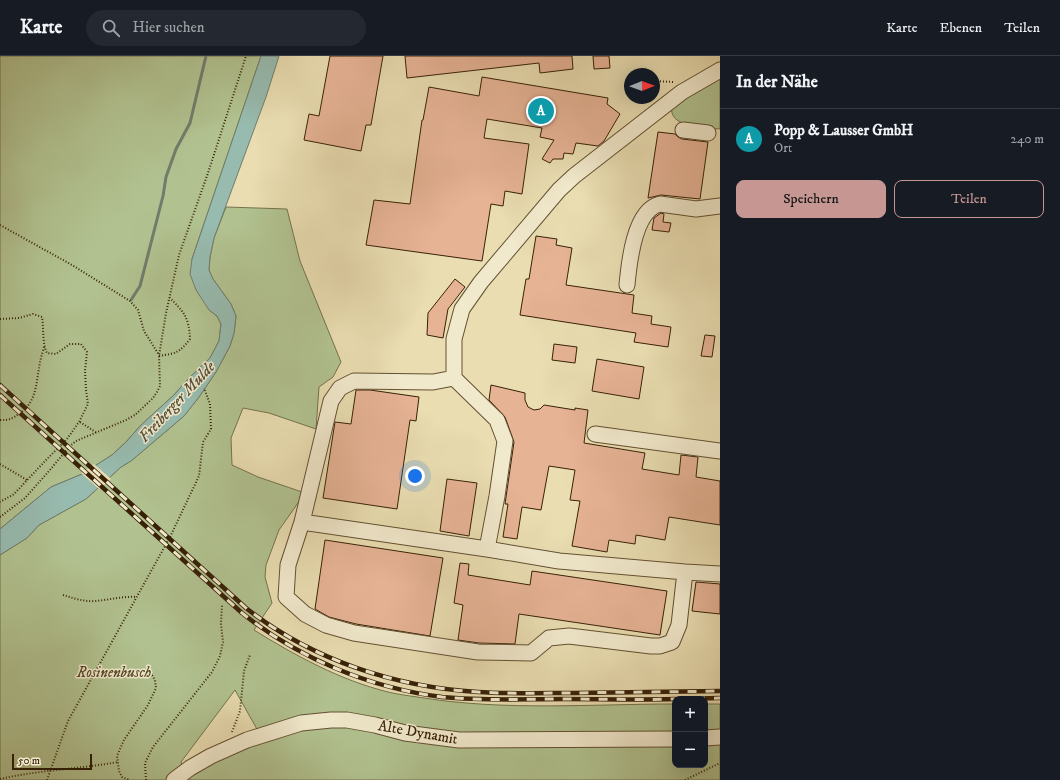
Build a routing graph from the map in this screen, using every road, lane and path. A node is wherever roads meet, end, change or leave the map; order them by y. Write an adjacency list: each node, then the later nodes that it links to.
1 (246, 56): 8 (path)
2 (720, 70): 12 (street)
3 (683, 130): 4 (street)
4 (708, 133)
5 (720, 206): 7 (street)
6 (0, 225): 11 (path)
7 (627, 285)
8 (169, 297): 11 (path); 11 (path)
9 (0, 319): 10 (path)
10 (44, 346): 14 (path); 15 (path)
11 (159, 356): 16 (path)
12 (454, 378): 23 (street); 24 (street)
13 (204, 388): 28 (path)
14 (0, 420)
15 (79, 422): 16 (path); 20 (path)
16 (97, 433): 22 (path)
17 (596, 434): 18 (street)
18 (720, 451)
19 (0, 464): 20 (path)
20 (27, 480): 21 (path)
21 (0, 502)
22 (0, 517)
23 (302, 522): 24 (street); 25 (street)
24 (487, 549): 25 (street)
25 (685, 572): 26 (street)
26 (720, 574)
27 (63, 595): 28 (path)
28 (136, 597): 31 (path)
29 (222, 605): 42 (path)
30 (250, 655): 35 (path)
31 (99, 664): 36 (path); 38 (path)
32 (720, 737): 34 (street)
33 (672, 738): 35 (street, Alte Dynamit)
34 (708, 738)
35 (227, 748): 43 (street, Alte Dynamit)
36 (118, 762): 38 (path); 41 (path)
37 (720, 763): 44 (path)
38 (50, 771): 39 (path); 40 (path)
39 (0, 779)
40 (47, 780)
41 (130, 780)
42 (146, 780)
43 (174, 780)
44 (685, 780)

